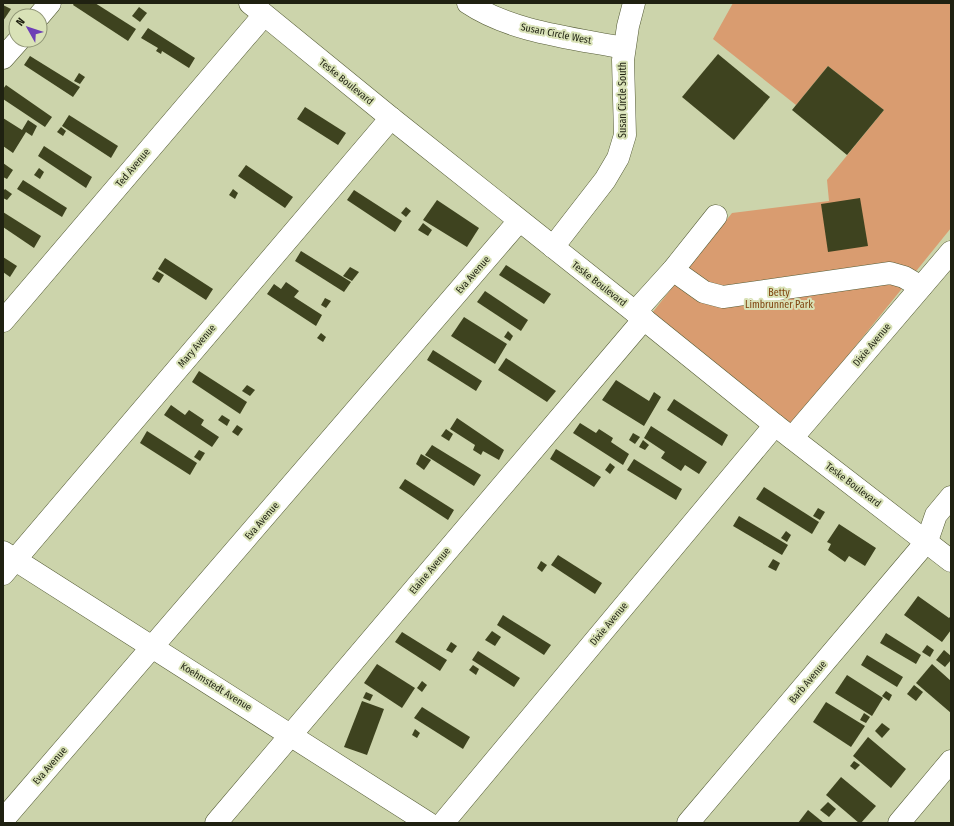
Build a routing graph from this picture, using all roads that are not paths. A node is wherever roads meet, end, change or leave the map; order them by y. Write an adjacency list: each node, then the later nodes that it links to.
1 (468, 3): 5 (street, Susan Circle West)
2 (634, 3): 5 (street, Susan Circle South)
3 (257, 9): 7 (street, Teske Boulevard); 15 (street, Ted Avenue)
4 (12, 48): 6 (street)
5 (624, 48): 10 (street, Susan Circle South)
6 (3, 58)
7 (391, 118): 9 (street, Teske Boulevard); 21 (street, Mary Avenue)
8 (716, 216): 12 (street, Elaine Avenue)
9 (520, 221): 10 (street, Teske Boulevard); 22 (street, Eva Avenue)
10 (553, 247): 14 (street, Teske Boulevard)
11 (951, 252): 13 (street, Dixie Avenue)
12 (673, 270): 13 (street); 14 (street, Elaine Avenue)
13 (921, 287): 17 (street, Dixie Avenue)
14 (639, 316): 16 (street, Teske Boulevard); 23 (street, Elaine Avenue)
15 (3, 321)
16 (775, 426): 17 (street, Teske Boulevard); 28 (street, Dixie Avenue)
17 (792, 438): 19 (street, Teske Boulevard)
18 (951, 497): 19 (street)
19 (927, 541): 20 (street, Teske Boulevard); 29 (street, Barb Avenue)
20 (951, 561)
21 (7, 562): 22 (street, Koehmstedt Avenue)
22 (153, 647): 23 (street, Koehmstedt Avenue); 25 (street, Eva Avenue)
23 (291, 735): 26 (street, Elaine Avenue); 27 (street, Koehmstedt Avenue)
24 (951, 762): 30 (street)
25 (3, 820)
26 (216, 823)
27 (428, 823)
28 (443, 823)
29 (688, 823)
30 (899, 823)

